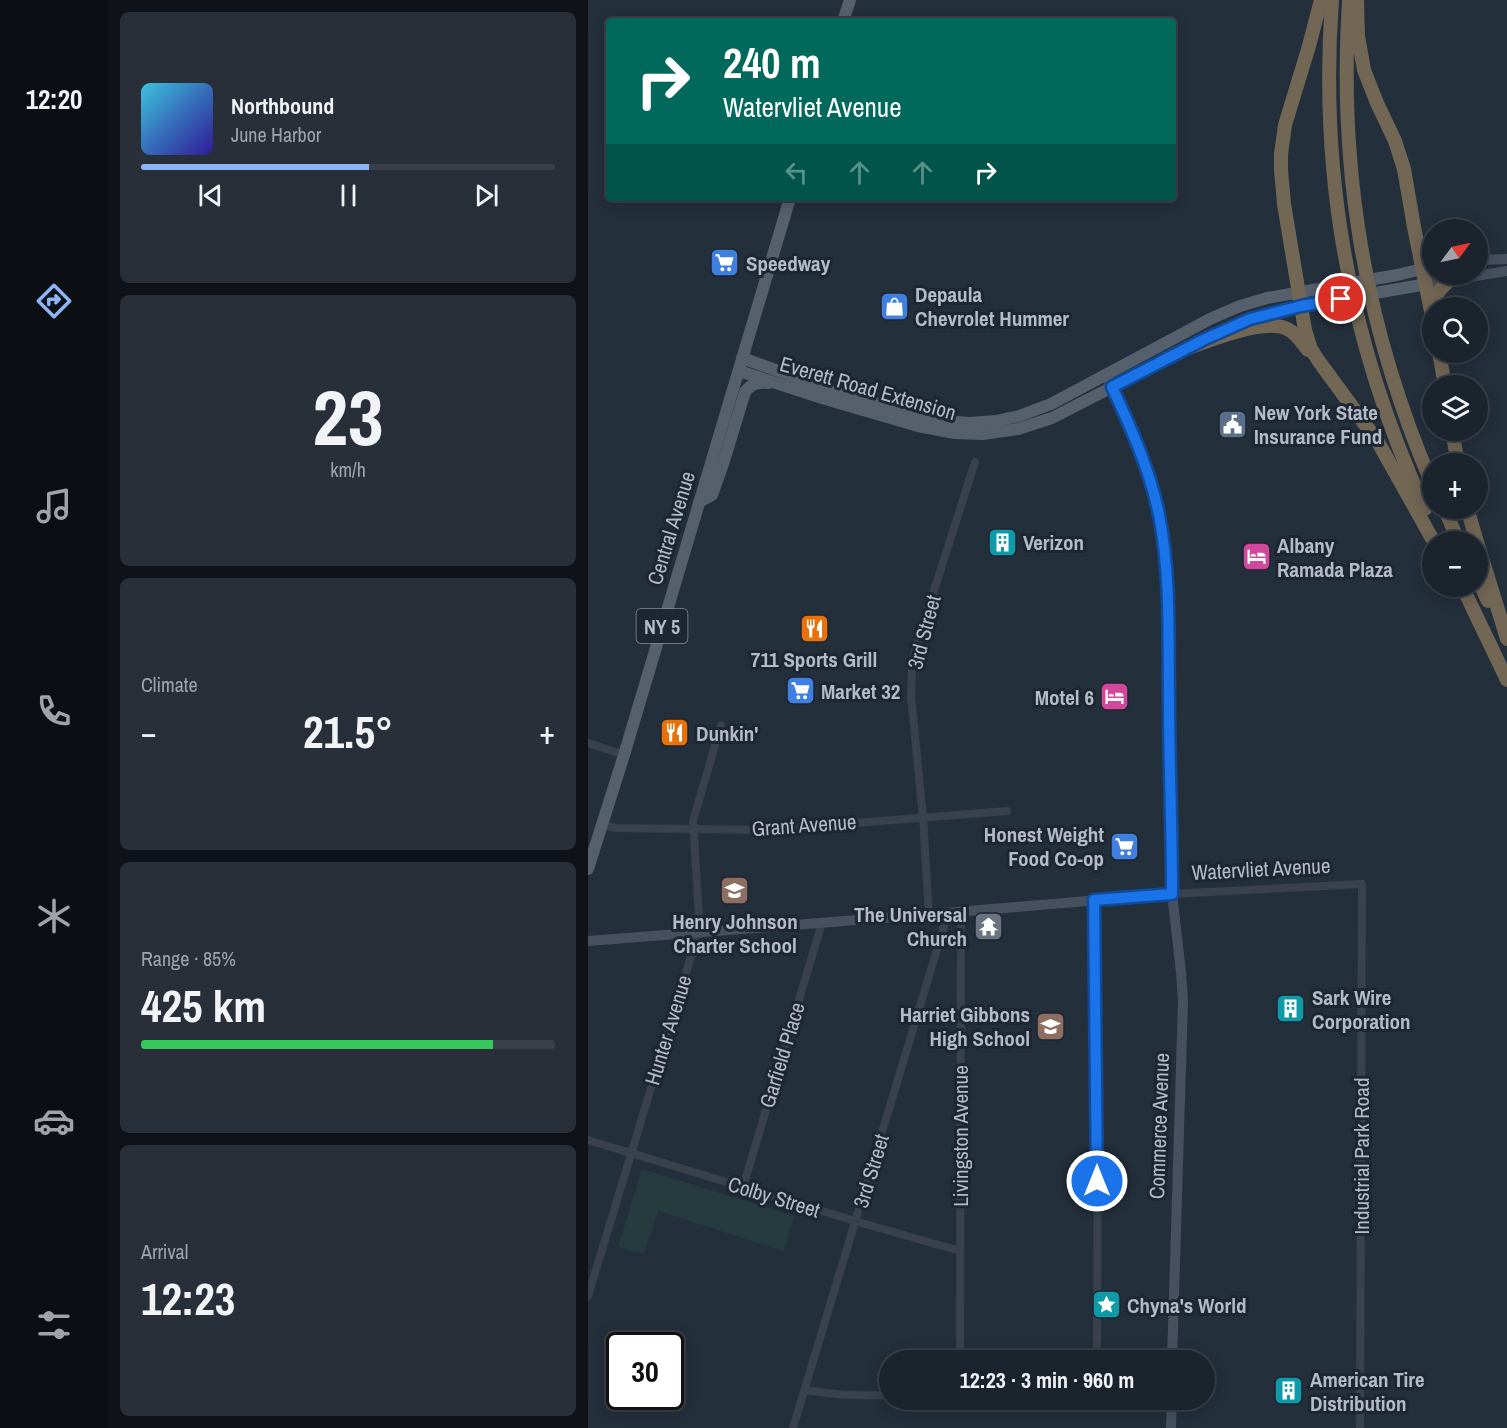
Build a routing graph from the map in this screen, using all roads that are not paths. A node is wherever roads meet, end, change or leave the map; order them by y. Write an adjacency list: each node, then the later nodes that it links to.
1 (850, 0): 6 (main road)
2 (1321, 0): 17 (highway)
3 (1332, 0): 30 (highway)
4 (1348, 0): 26 (highway)
5 (1357, 0): 8 (highway)
6 (844, 18)
7 (789, 201): 18 (main road, Central Avenue / NY 5)
8 (1414, 227): 9 (highway); 10 (highway)
9 (1422, 247)
10 (1422, 252)
11 (1422, 268): 17 (main road, Everett Road Extension)
12 (1507, 270): 13 (street)
13 (1488, 273)
14 (1422, 285): 17 (main road, Everett Road Extension)
15 (1445, 285): 16 (highway)
16 (1434, 297)
17 (1299, 299): 19 (main road, Everett Road Extension); 21 (main road, Everett Road Extension); 22 (highway)
18 (758, 304): 20 (main road, Central Avenue / NY 5); 25 (main road)
19 (1185, 349): 22 (highway); 24 (main road, Everett Road Extension)
20 (740, 364): 23 (main road, Everett Road Extension); 25 (main road, Everett Road Extension); 28 (main road, Central Avenue / NY 5)
21 (1106, 375): 24 (street, Commerce Avenue); 25 (main road, Everett Road Extension)
22 (1331, 380): 29 (highway)
23 (782, 385): 24 (main road, Everett Road Extension); 28 (main road)
24 (1112, 387): 45 (street, Commerce Avenue)
25 (854, 397)
26 (1422, 459)
27 (975, 462): 40 (street, 3rd Street)
28 (699, 502): 38 (main road, Central Avenue / NY 5)
29 (1428, 531)
30 (1436, 531)
31 (1488, 579): 34 (highway)
32 (1466, 597): 35 (highway)
33 (1487, 597): 34 (highway)
34 (1507, 640)
35 (1507, 680)
36 (721, 725): 42 (street, Hunter Avenue)
37 (588, 743): 38 (street)
38 (624, 755): 41 (main road, Central Avenue / NY 5)
39 (1007, 811): 40 (street, Grant Avenue)
40 (923, 817): 42 (street, Grant Avenue); 49 (street, 3rd Street)
41 (602, 825): 42 (street, Grant Avenue); 43 (main road, Central Avenue / NY 5)
42 (693, 829): 51 (street, Hunter Avenue)
43 (588, 869)
44 (1362, 884): 45 (street, Watervliet Avenue); 67 (street, Industrial Park Road)
45 (1172, 894): 46 (street, Watervliet Avenue); 61 (street, Commerce Avenue)
46 (1094, 900): 47 (street, Watervliet Avenue); 60 (street)
47 (961, 912): 48 (street, Watervliet Avenue); 57 (street, Livingston Avenue)
48 (948, 913): 49 (street, Watervliet Avenue); 56 (street, 3rd Street)
49 (929, 915): 50 (street, Watervliet Avenue)
50 (822, 923): 51 (street, Watervliet Avenue); 55 (street, Garfield Place)
51 (698, 933): 52 (street, Watervliet Avenue); 54 (street, Hunter Avenue)
52 (588, 941)
53 (588, 1140): 54 (street, Colby Street)
54 (631, 1153): 55 (street, Colby Street); 58 (street, Hunter Avenue)
55 (743, 1187): 56 (street, Colby Street)
56 (855, 1221): 57 (street, Colby Street); 62 (street, 3rd Street)
57 (960, 1251): 59 (street, Livingston Avenue)
58 (588, 1296)
59 (960, 1350)
60 (1097, 1350)
61 (1172, 1350)
62 (805, 1390): 63 (street); 65 (street, 3rd Street)
63 (879, 1395)
64 (1172, 1410): 66 (street)
65 (793, 1428)
66 (1171, 1428)
67 (1360, 1428)

